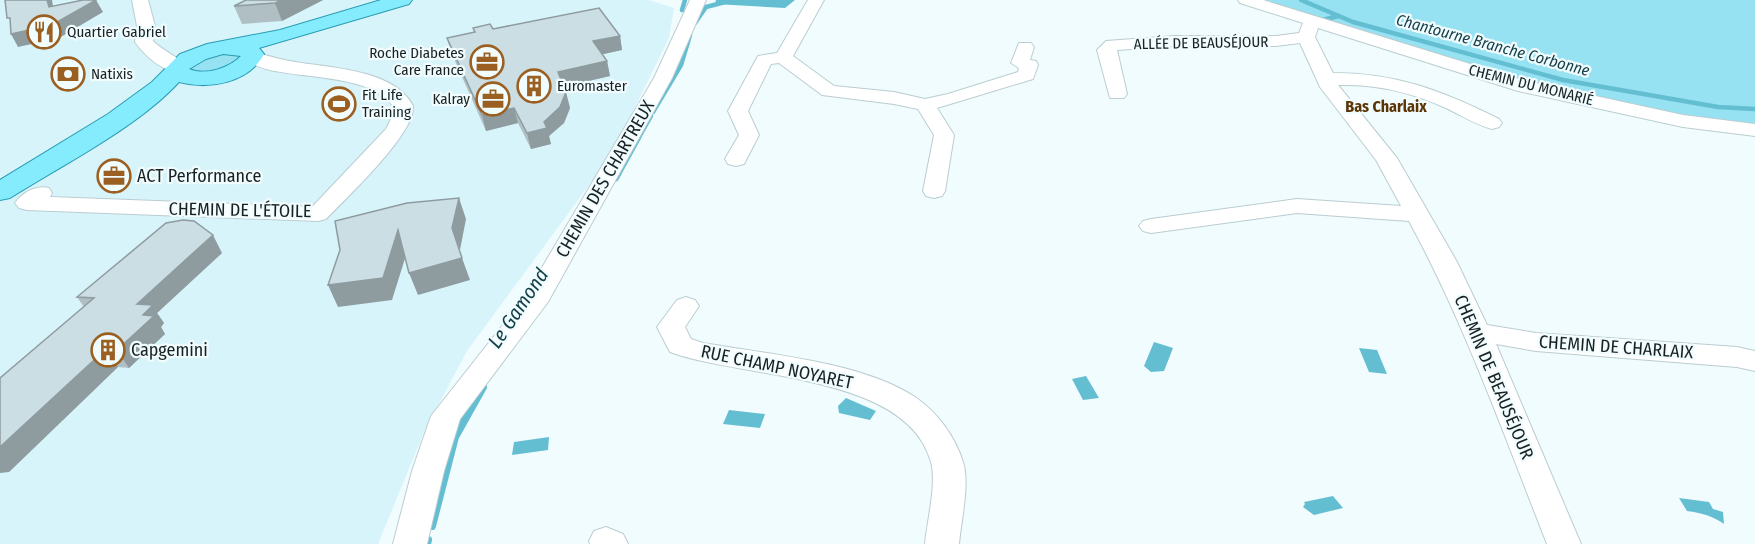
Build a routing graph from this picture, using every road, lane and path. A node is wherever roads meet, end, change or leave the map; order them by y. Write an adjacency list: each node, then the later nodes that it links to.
1 (140, 0): 9 (street)
2 (402, 0): 7 (main road)
3 (699, 0): 33 (street, CHEMIN DES CHARTREUX)
4 (816, 0): 13 (street)
5 (1246, 0): 6 (street)
6 (1309, 29): 18 (street, CHEMIN DE BEAUSÉJOUR); 19 (street, ALLÉE DE BEAUSÉJOUR); 23 (street, CHEMIN DU MONARIÉ)
7 (286, 35): 10 (main road); 12 (main road)
8 (1025, 46): 20 (street)
9 (150, 48): 11 (street); 15 (street)
10 (231, 48): 11 (main road); 12 (main road)
11 (208, 51): 15 (main road)
12 (254, 55): 14 (street, CHEMIN DE L'ÉTOILE); 16 (main road)
13 (783, 57): 20 (street); 24 (street)
14 (292, 68): 16 (street, CHEMIN DE L'ÉTOILE); 27 (street, CHEMIN DE L'ÉTOILE)
15 (176, 69): 17 (main road); 21 (main road)
16 (230, 72): 17 (main road)
17 (203, 78): 21 (main road)
18 (1327, 79): 22 (street); 28 (street, CHEMIN DE BEAUSÉJOUR)
19 (1117, 94)
20 (926, 105): 25 (street)
21 (132, 109): 26 (main road)
22 (1492, 123)
23 (1755, 130)
24 (736, 159)
25 (934, 191)
26 (0, 192)
27 (41, 193)
28 (1415, 214): 29 (street); 31 (street, CHEMIN DE BEAUSÉJOUR)
29 (1151, 226)
30 (686, 306): 34 (street, RUE CHAMP NOYARET)
31 (1477, 332): 32 (street, CHEMIN DE CHARLAIX); 35 (street, CHEMIN DE BEAUSÉJOUR)
32 (1755, 361)
33 (410, 544)
34 (942, 544)
35 (1564, 544)

